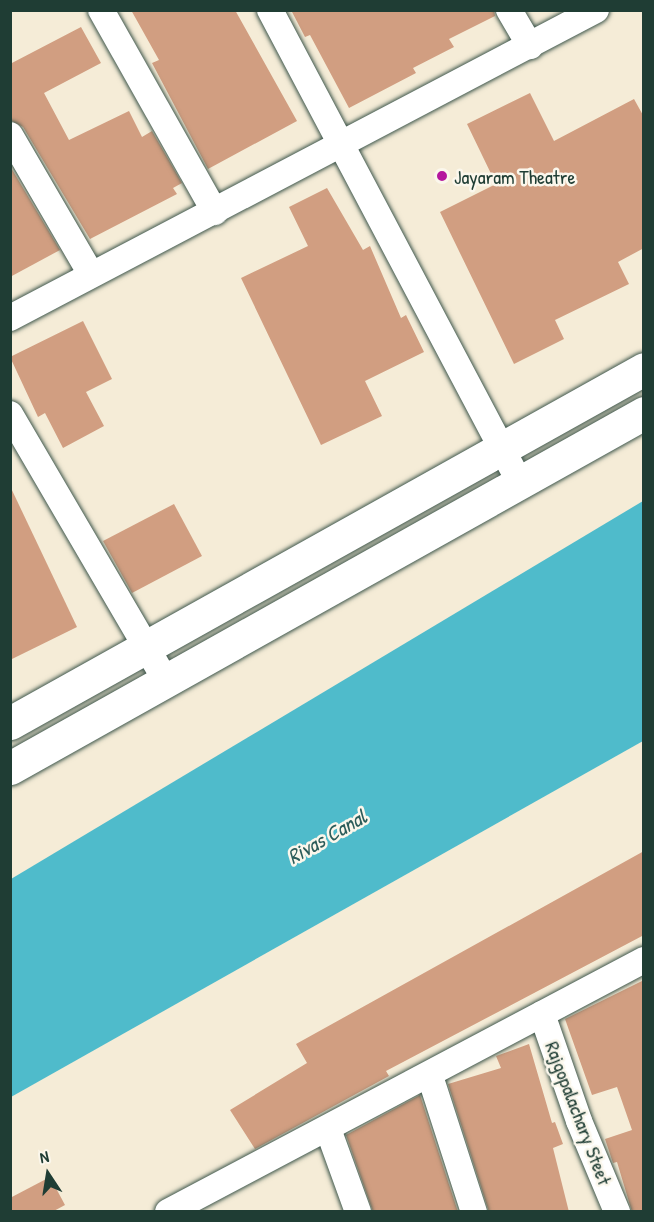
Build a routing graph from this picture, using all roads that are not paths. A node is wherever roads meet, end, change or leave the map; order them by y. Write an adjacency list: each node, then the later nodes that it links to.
1 (101, 10): 8 (street)
2 (270, 10): 7 (street)
3 (509, 10): 5 (street)
4 (596, 10): 5 (street)
5 (530, 46): 7 (street)
6 (10, 135): 9 (street)
7 (344, 146): 8 (street); 14 (street)
8 (215, 212): 9 (street)
9 (91, 274): 10 (street)
10 (10, 318)
11 (644, 369): 14 (street)
12 (644, 413): 15 (street)
13 (10, 414): 16 (street)
14 (501, 449): 15 (street); 16 (street)
15 (520, 483): 17 (street)
16 (146, 647): 17 (street); 18 (street)
17 (166, 681): 19 (street)
18 (10, 723)
19 (10, 768)
20 (644, 960): 21 (street)
21 (542, 1014): 22 (street); 27 (street, Rajgopalachary Steet)
22 (430, 1076): 23 (street); 26 (street)
23 (327, 1130): 24 (street); 25 (street)
24 (168, 1212)
25 (358, 1212)
26 (474, 1212)
27 (617, 1212)

